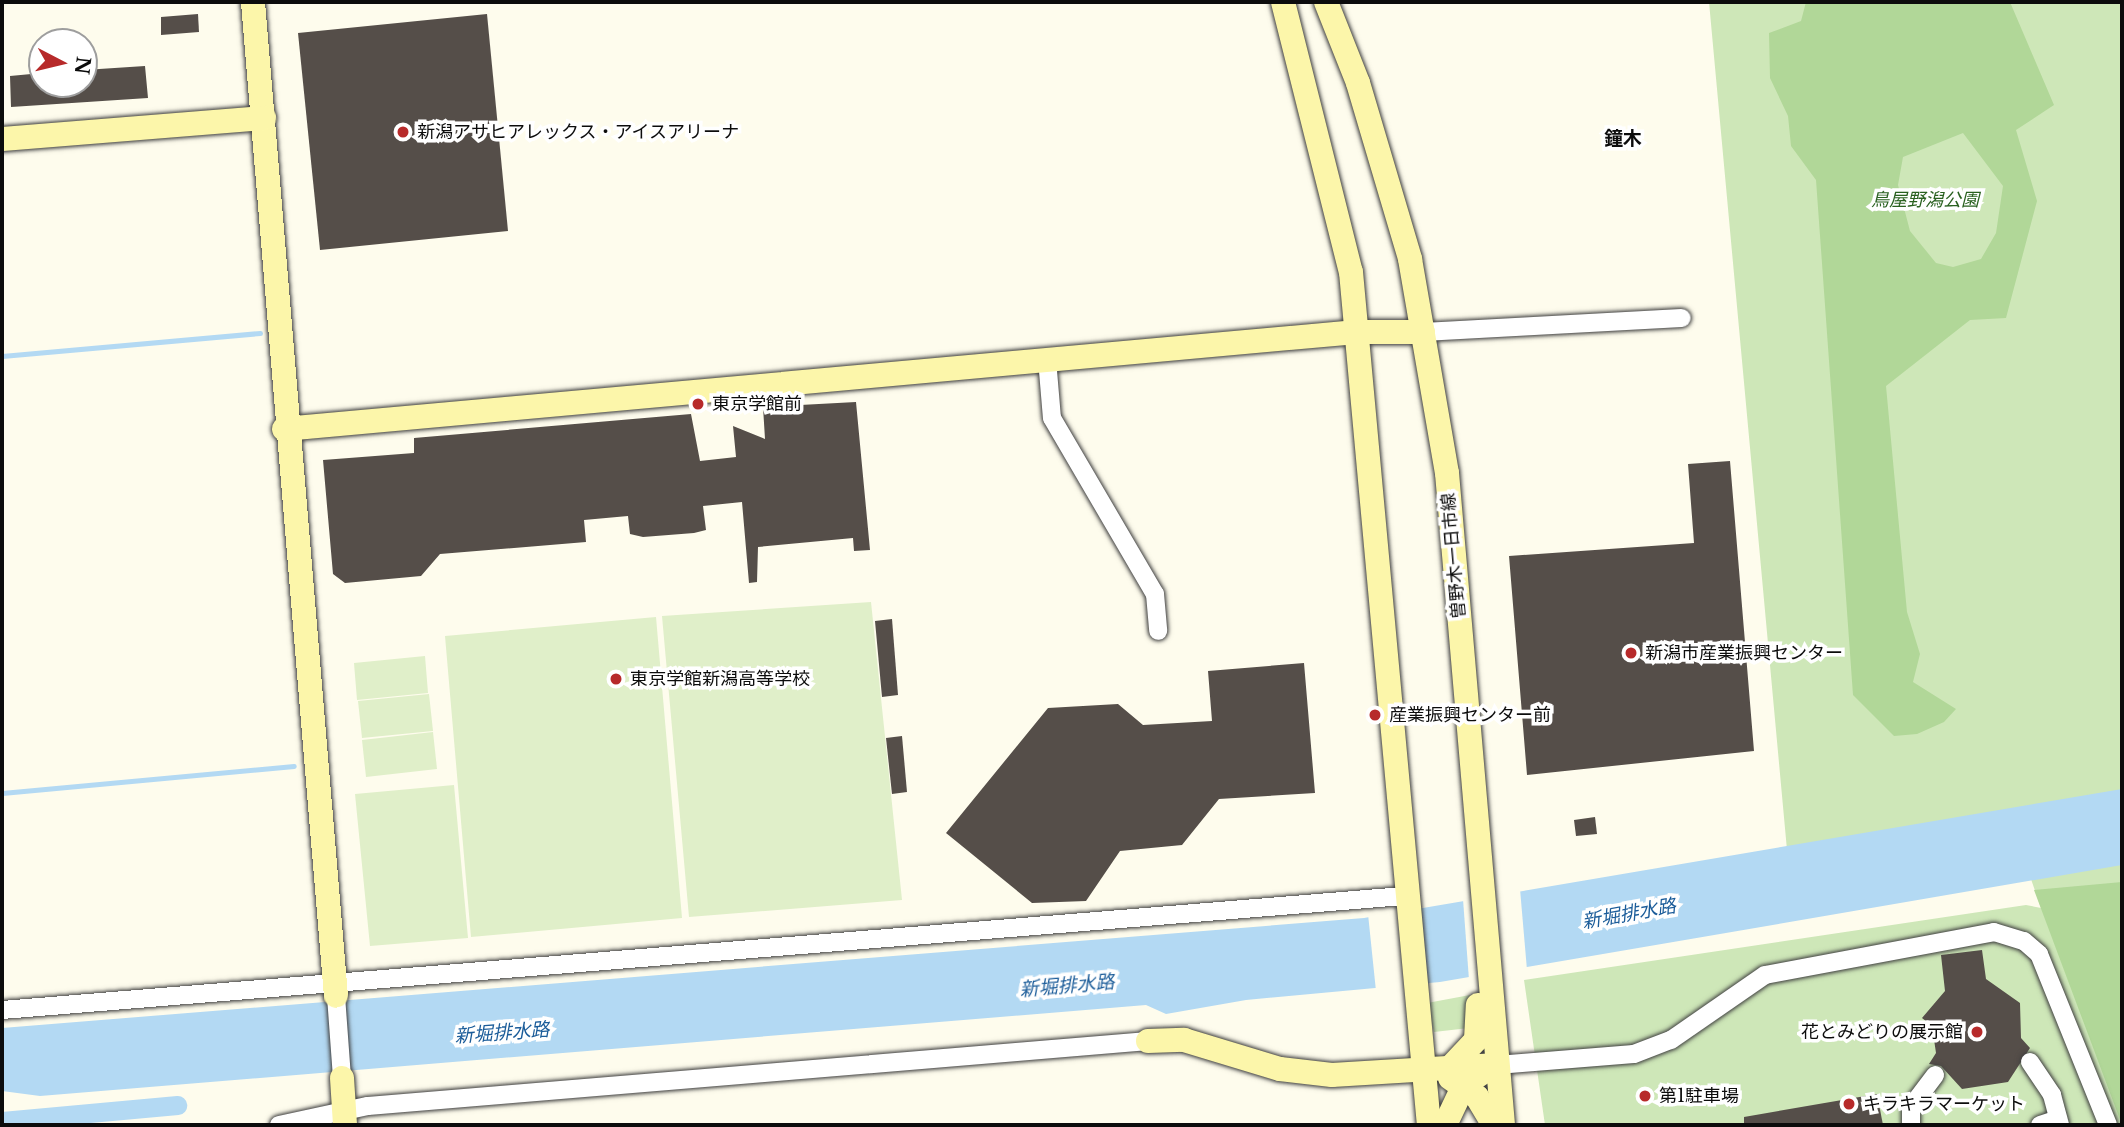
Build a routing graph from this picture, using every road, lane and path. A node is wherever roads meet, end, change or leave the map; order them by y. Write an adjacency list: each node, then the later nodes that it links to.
1 (253, 2): 4 (street)
2 (1283, 2): 7 (street, 曽野木一日市線)
3 (1326, 2): 8 (street, 曽野木一日市線)
4 (264, 118): 5 (street); 10 (street)
5 (2, 139)
6 (1682, 318): 8 (street)
7 (1357, 332): 8 (street); 9 (street); 12 (street, 曽野木一日市線)
8 (1423, 332): 13 (street, 曽野木一日市線)
9 (1047, 359): 10 (street); 11 (street)
10 (284, 429): 14 (street)
11 (1158, 631)
12 (1404, 899): 14 (street); 16 (street, 曽野木一日市線)
13 (1482, 982): 19 (street, 曽野木一日市線); 19 (street)
14 (335, 987): 15 (street); 21 (street)
15 (2, 1010)
16 (1417, 1022): 19 (street, 曽野木一日市線); 19 (street)
17 (1148, 1041): 19 (street); 22 (street)
18 (2029, 1062): 23 (street)
19 (1457, 1071): 25 (street, 曽野木一日市線); 26 (street); 27 (street); 28 (street, 曽野木一日市線); 31 (street)
20 (1935, 1075): 29 (street)
21 (342, 1078): 22 (street)
22 (344, 1117): 24 (street)
23 (2059, 1122): 30 (street)
24 (279, 1125)
25 (1429, 1125)
26 (1445, 1125)
27 (1494, 1125)
28 (1503, 1125)
29 (1911, 1125)
30 (2040, 1125)
31 (2108, 1125)

